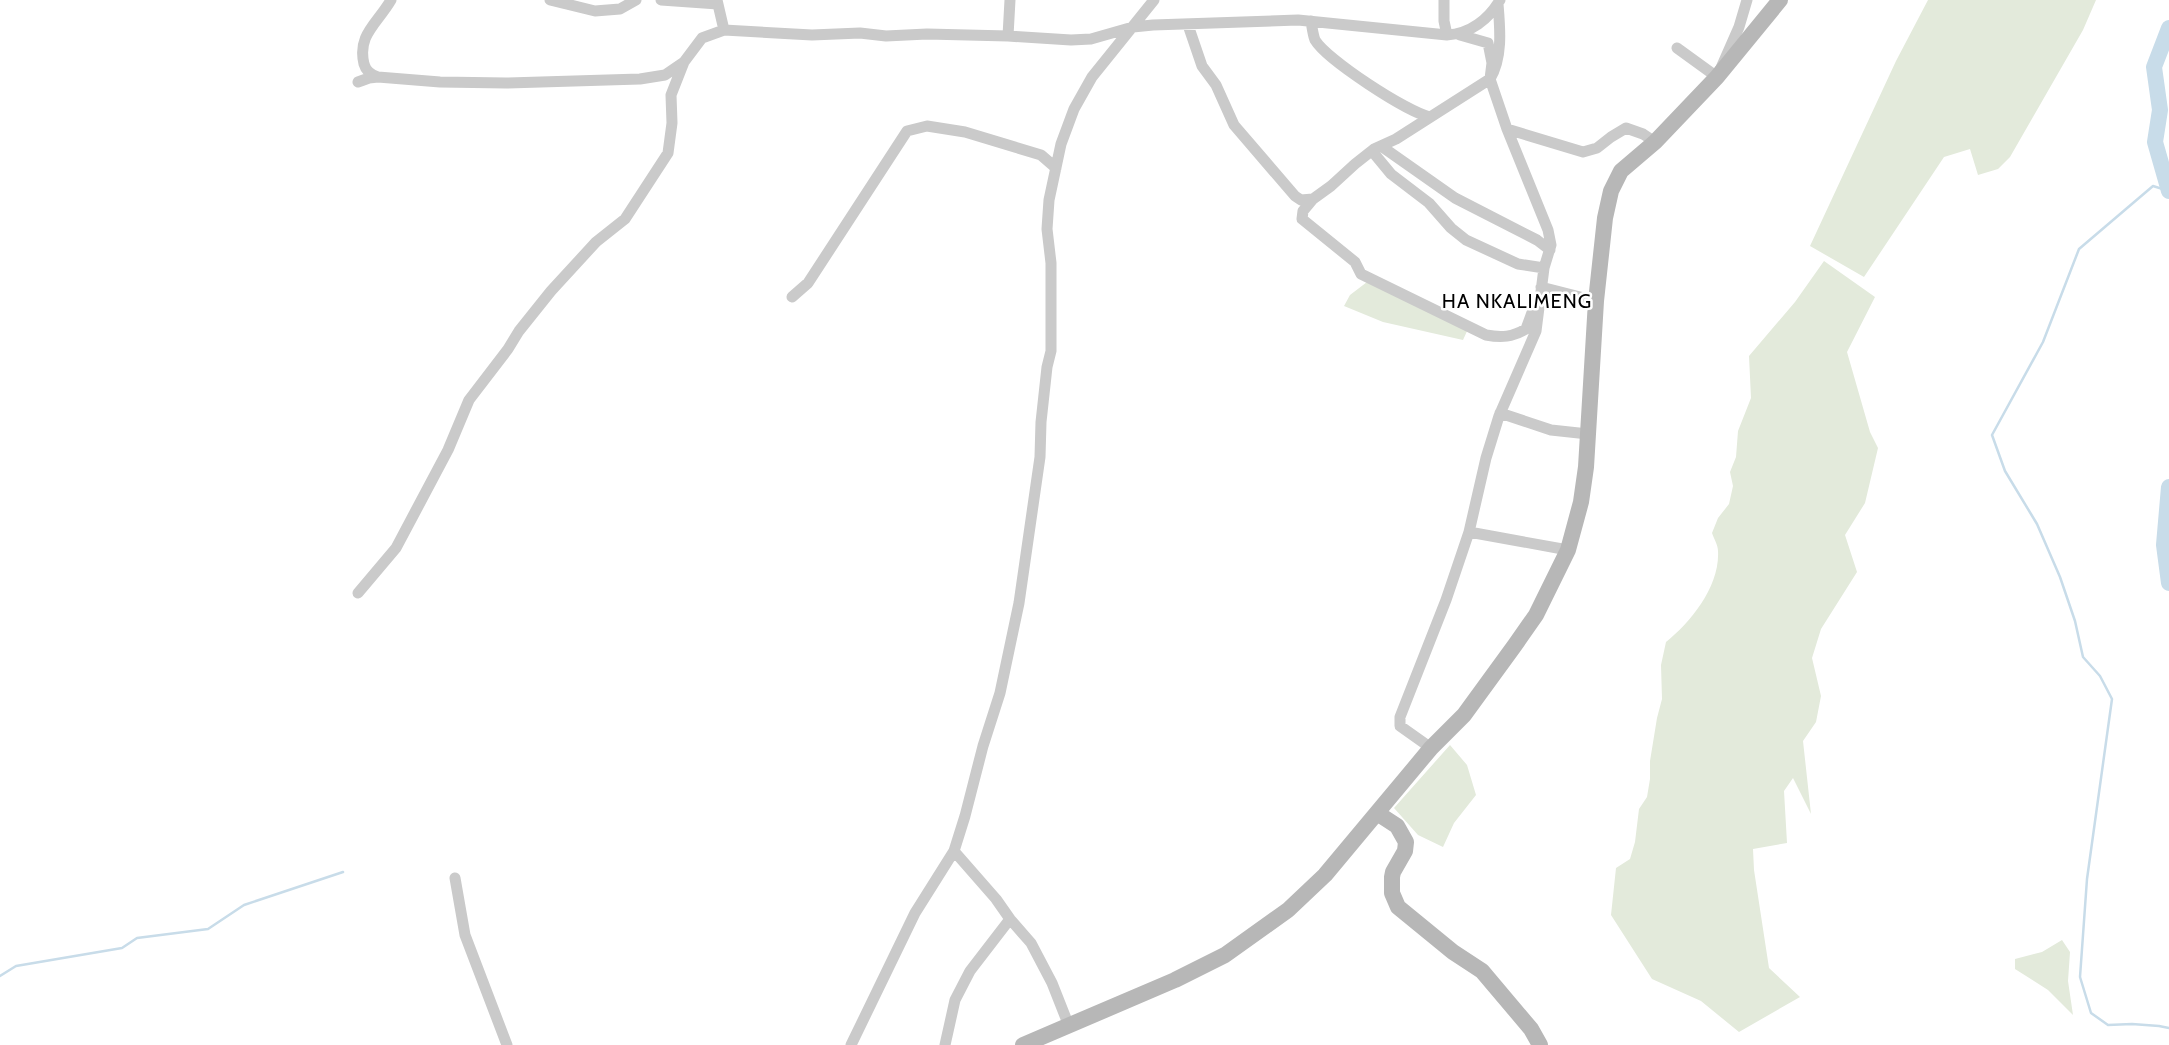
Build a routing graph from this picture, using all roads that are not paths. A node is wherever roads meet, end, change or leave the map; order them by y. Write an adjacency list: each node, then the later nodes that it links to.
1 (391, 0): 21 (street)
2 (550, 0): 3 (street)
3 (636, 0)
4 (661, 0): 10 (street)
5 (1010, 0): 18 (street)
6 (1154, 0): 14 (street)
7 (1444, 0): 17 (street)
8 (1747, 0): 22 (street)
9 (1780, 0): 22 (main road)
10 (718, 2): 15 (street)
11 (1499, 2): 16 (street); 23 (street)
12 (1311, 21): 13 (street); 17 (street); 25 (street)
13 (1188, 25): 14 (street); 30 (street)
14 (1133, 27): 18 (street); 29 (street)
15 (724, 30): 18 (street); 20 (street)
16 (1460, 34): 17 (street); 23 (street)
17 (1448, 35)
18 (1008, 36)
19 (1677, 48): 22 (street)
20 (684, 62): 21 (street); 40 (street)
21 (378, 78): 24 (street)
22 (1717, 78): 27 (main road)
23 (1490, 79): 25 (street); 26 (street)
24 (358, 82)
25 (1430, 117): 28 (street)
26 (1507, 129): 27 (street); 31 (street)
27 (1655, 142): 35 (main road)
28 (1377, 149): 30 (street); 31 (street); 32 (street)
29 (1056, 168): 34 (street); 43 (street)
30 (1313, 199): 33 (street)
31 (1550, 250): 32 (street)
32 (1544, 268): 33 (street)
33 (1542, 290): 35 (street); 36 (street)
34 (792, 297)
35 (1596, 301): 37 (main road)
36 (1500, 414): 37 (street); 38 (street)
37 (1588, 434): 39 (main road)
38 (1469, 532): 39 (street); 41 (street)
39 (1568, 550): 41 (main road)
40 (358, 593)
41 (1431, 748): 42 (main road)
42 (1377, 813): 46 (main road); 51 (main road)
43 (954, 851): 45 (street); 48 (street)
44 (455, 878): 47 (street)
45 (1010, 919): 46 (street); 49 (street)
46 (1069, 1026): 50 (main road)
47 (507, 1045)
48 (851, 1045)
49 (945, 1045)
50 (1023, 1045)
51 (1540, 1045)

